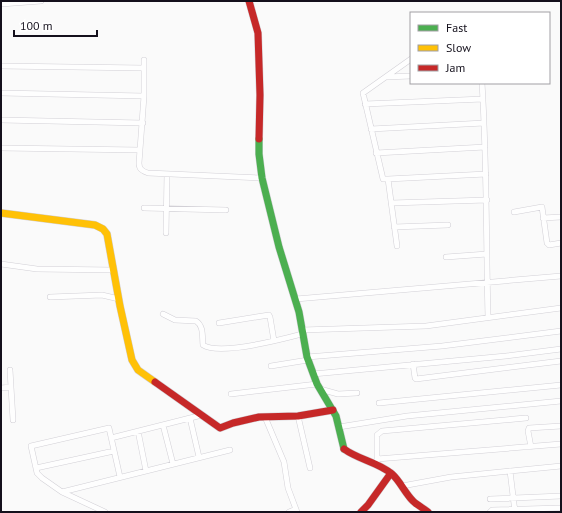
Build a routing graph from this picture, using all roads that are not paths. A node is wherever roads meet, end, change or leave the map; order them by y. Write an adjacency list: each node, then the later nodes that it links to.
1 (41, 1): 3 (street)
2 (249, 1): 26 (street)
3 (11, 2): 4 (street)
4 (1, 4)
5 (144, 60): 8 (street)
6 (410, 60): 10 (street)
7 (1, 66): 8 (street)
8 (144, 68): 13 (street)
9 (410, 76): 10 (street)
10 (385, 77): 15 (street)
11 (482, 84): 14 (street)
12 (1, 93): 13 (street)
13 (144, 96): 17 (street)
14 (483, 98): 15 (street); 18 (street)
15 (365, 104): 19 (street)
16 (1, 120): 17 (street)
17 (143, 123): 22 (street)
18 (484, 123): 19 (street); 20 (street)
19 (371, 129): 23 (street)
20 (485, 147): 23 (street); 25 (street)
21 (1, 148): 22 (street)
22 (140, 150): 24 (street)
23 (376, 152): 27 (street)
24 (167, 174): 26 (street); 31 (street)
25 (486, 174): 27 (street); 28 (street)
26 (262, 178): 49 (street)
27 (388, 179): 29 (street)
28 (487, 200): 29 (street); 42 (street)
29 (391, 204): 38 (street)
30 (144, 208): 31 (street)
31 (166, 208): 32 (street); 39 (street)
32 (226, 210)
33 (514, 212): 36 (street)
34 (1, 213): 45 (street)
35 (561, 217): 36 (street)
36 (543, 218): 40 (street)
37 (448, 225): 38 (street)
38 (394, 227): 41 (street)
39 (166, 233)
40 (561, 243)
41 (397, 246)
42 (486, 254): 43 (street); 47 (street)
43 (446, 257)
44 (1, 264): 45 (street)
45 (113, 270): 50 (street)
46 (561, 276): 47 (street)
47 (488, 282): 49 (street); 53 (street)
48 (50, 297): 50 (street)
49 (296, 299): 56 (street)
50 (119, 300): 74 (street)
51 (561, 308): 53 (street)
52 (163, 314): 57 (street)
53 (488, 317): 56 (street)
54 (219, 322): 57 (street)
55 (561, 331): 59 (street)
56 (302, 332): 57 (street); 59 (street)
57 (274, 341)
58 (561, 349): 61 (street)
59 (307, 359): 62 (street); 64 (street)
60 (561, 361): 61 (street)
61 (413, 364): 64 (street)
62 (271, 366)
63 (10, 370): 66 (street)
64 (313, 374): 67 (street)
65 (561, 385): 72 (street)
66 (11, 387): 68 (street); 79 (street)
67 (319, 387): 69 (street); 70 (street); 73 (street)
68 (1, 388)
69 (357, 393)
70 (231, 394)
71 (561, 401): 82 (street)
72 (379, 403)
73 (333, 410): 75 (street); 82 (street)
74 (202, 415): 76 (street); 77 (street)
75 (298, 416): 76 (street); 94 (street)
76 (264, 417): 105 (street)
77 (190, 418): 80 (street); 89 (street)
78 (526, 418): 90 (street)
79 (13, 420)
80 (163, 425): 83 (street); 91 (street)
81 (561, 426): 86 (street)
82 (339, 427): 90 (street)
83 (138, 431): 84 (street); 95 (street)
84 (111, 438): 88 (street); 93 (street)
85 (561, 444): 86 (street)
86 (532, 447): 90 (street)
87 (230, 450): 89 (street)
88 (114, 452): 93 (street); 98 (street)
89 (199, 457): 91 (street)
90 (377, 462): 97 (street)
91 (173, 464): 95 (street)
92 (561, 466): 96 (street)
93 (36, 468): 100 (street)
94 (310, 468)
95 (146, 471): 98 (street)
96 (510, 471): 99 (street); 102 (street)
97 (391, 473): 99 (street); 109 (street)
98 (120, 477): 100 (street)
99 (402, 486): 110 (street)
100 (62, 492): 107 (street)
101 (561, 496): 102 (street)
102 (513, 497): 103 (street); 106 (street)
103 (490, 499)
104 (561, 508): 106 (street)
105 (297, 511): 108 (street)
106 (515, 511): 111 (street)
107 (105, 512)
108 (289, 512)
109 (361, 512)
110 (428, 512)
111 (490, 512)

